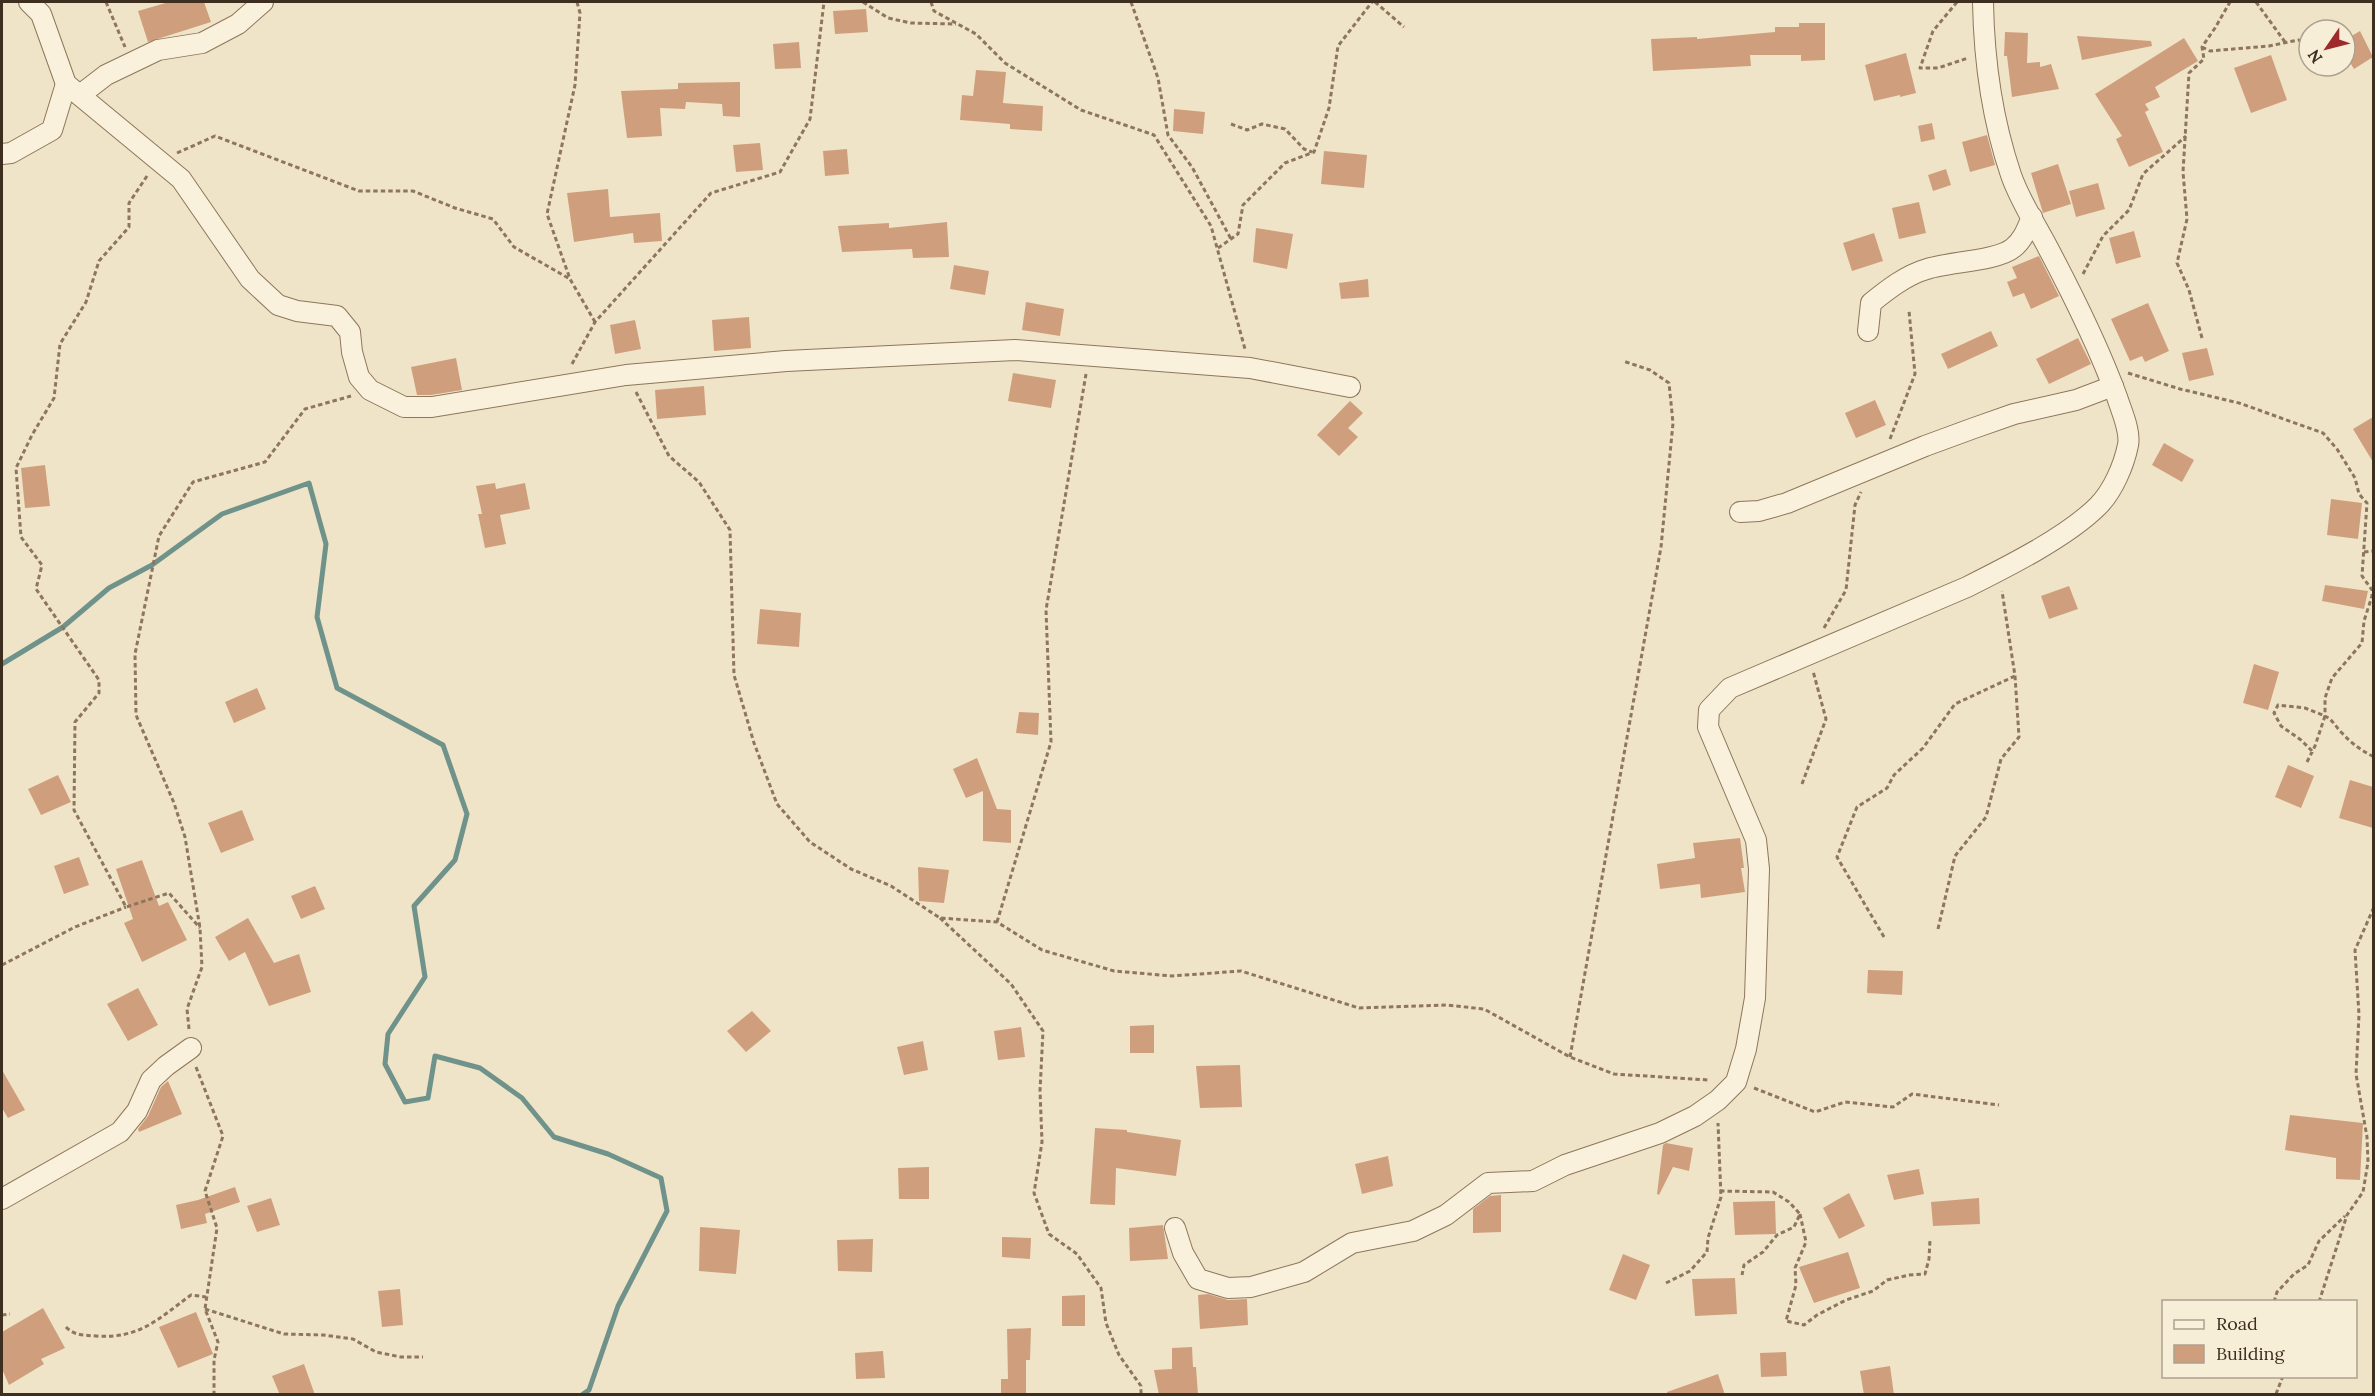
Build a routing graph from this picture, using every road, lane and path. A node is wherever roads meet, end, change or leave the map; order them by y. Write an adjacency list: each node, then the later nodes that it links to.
1 (29, 2): 21 (street)
2 (106, 2): 20 (path)
3 (263, 2): 20 (street)
4 (577, 2): 30 (path)
5 (824, 2): 33 (path)
6 (863, 2): 14 (path)
7 (931, 2): 14 (path)
8 (1131, 2): 28 (path)
9 (1373, 2): 15 (path); 24 (path)
10 (1956, 2): 19 (path)
11 (1983, 2): 19 (street)
12 (2230, 2): 18 (path)
13 (2256, 2): 17 (path)
14 (958, 24): 29 (path)
15 (1404, 27)
16 (2297, 40): 17 (path)
17 (2285, 42): 18 (path)
18 (2202, 47): 23 (path)
19 (1985, 55): 27 (street)
20 (131, 62): 21 (street)
21 (73, 89): 25 (street); 26 (street)
22 (1231, 124): 24 (path)
23 (2186, 136): 31 (path); 35 (path)
24 (1314, 152): 28 (path)
25 (2, 154)
26 (157, 161): 30 (path); 43 (street); 60 (path)
27 (2032, 217): 31 (street); 34 (street)
28 (1231, 239): 29 (path)
29 (1218, 249): 38 (path)
30 (570, 279): 33 (path)
31 (2072, 294): 40 (street)
32 (1909, 311): 44 (path)
33 (595, 322): 41 (path)
34 (1868, 332)
35 (2202, 338)
36 (1090, 354): 38 (street); 39 (street); 63 (path)
37 (1623, 361): 69 (path)
38 (1250, 368): 42 (street)
39 (626, 375): 41 (street); 62 (path)
40 (2109, 376): 44 (street); 46 (path); 50 (street)
41 (559, 386): 43 (street)
42 (1350, 387)
43 (370, 390): 64 (path)
44 (1876, 467): 47 (street); 53 (path)
45 (2373, 506): 46 (path)
46 (2367, 510): 49 (path)
47 (1740, 512)
48 (2373, 550): 49 (path)
49 (2364, 552): 52 (path)
50 (1999, 571): 53 (street); 54 (path)
51 (2373, 606): 52 (path)
52 (2368, 609): 55 (path)
53 (1808, 655): 59 (path); 70 (street)
54 (2015, 676): 65 (path); 66 (path)
55 (2325, 716): 56 (path); 56 (path); 57 (path)
56 (2312, 752): 58 (path)
57 (2373, 757)
58 (2307, 762)
59 (1802, 784)
60 (126, 907): 64 (path); 67 (path)
61 (2373, 907): 76 (path)
62 (940, 918): 63 (path); 91 (path)
63 (997, 922): 69 (path)
64 (200, 928): 68 (path)
65 (1938, 929)
66 (1884, 937)
67 (2, 965)
68 (190, 1048): 74 (street); 81 (path)
69 (1570, 1057): 70 (path)
70 (1736, 1082): 71 (street); 72 (path)
71 (1721, 1097): 73 (path); 77 (street)
72 (1999, 1105)
73 (1720, 1191): 75 (path); 80 (path)
74 (2, 1199)
75 (1800, 1215): 78 (path); 79 (path)
76 (2346, 1215): 82 (path); 83 (path)
77 (1175, 1228)
78 (1930, 1240)
79 (1742, 1275)
80 (1666, 1283)
81 (206, 1297): 84 (path); 87 (path)
82 (2275, 1300)
83 (2320, 1300)
84 (205, 1309): 88 (path); 90 (path)
85 (10, 1314): 86 (path)
86 (2, 1315)
87 (66, 1327)
88 (423, 1356)
89 (2283, 1378): 92 (path)
90 (214, 1395)
91 (1141, 1395)
92 (2276, 1395)

